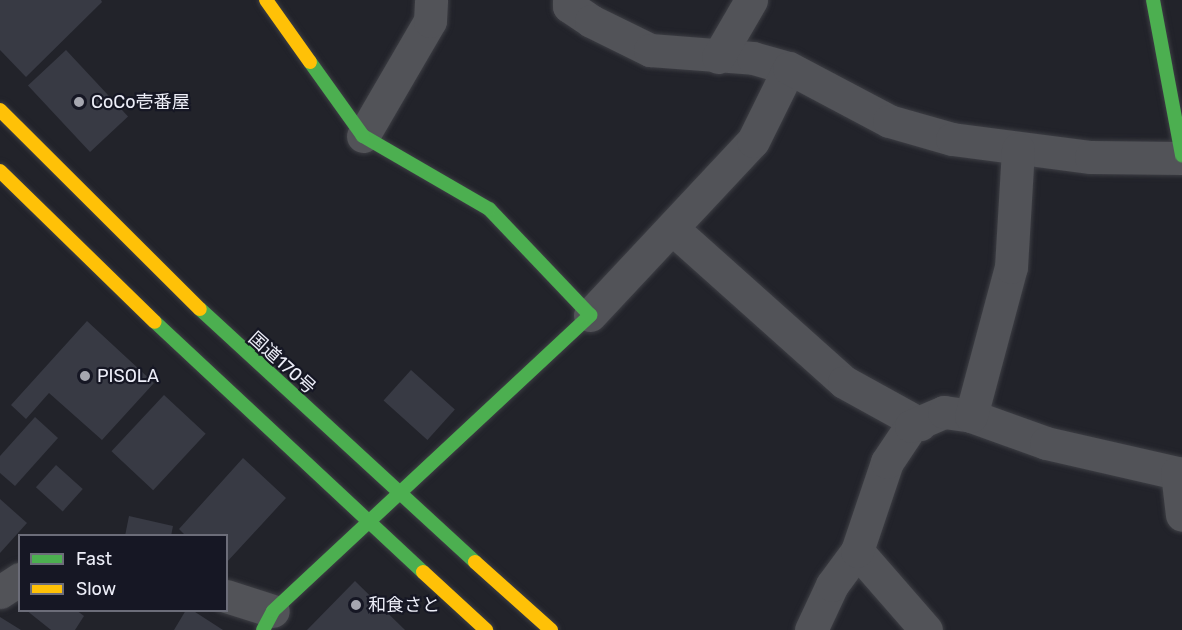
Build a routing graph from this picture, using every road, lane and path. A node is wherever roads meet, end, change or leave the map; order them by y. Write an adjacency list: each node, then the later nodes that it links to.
1 (266, 0): 9 (main road)
2 (431, 0): 9 (street)
3 (569, 0): 6 (street)
4 (751, 0): 6 (street)
5 (1153, 0): 11 (main road)
6 (718, 57): 7 (street)
7 (789, 68): 10 (street); 13 (street)
8 (0, 110): 17 (main road, 国道170号)
9 (363, 136): 14 (main road)
10 (1018, 149): 11 (street); 15 (street)
11 (1182, 157)
12 (0, 171): 19 (main road)
13 (674, 230): 14 (street); 16 (street)
14 (590, 315): 17 (main road)
15 (971, 416): 16 (street); 18 (street)
16 (920, 424): 20 (street)
17 (402, 492): 19 (main road); 26 (main road, 国道170号)
18 (1182, 515)
19 (371, 520): 24 (main road); 25 (main road)
20 (857, 551): 27 (street); 28 (street)
21 (18, 580): 22 (street)
22 (0, 592)
23 (228, 597): 24 (street)
24 (268, 620)
25 (486, 630)
26 (551, 630)
27 (811, 630)
28 (926, 630)

